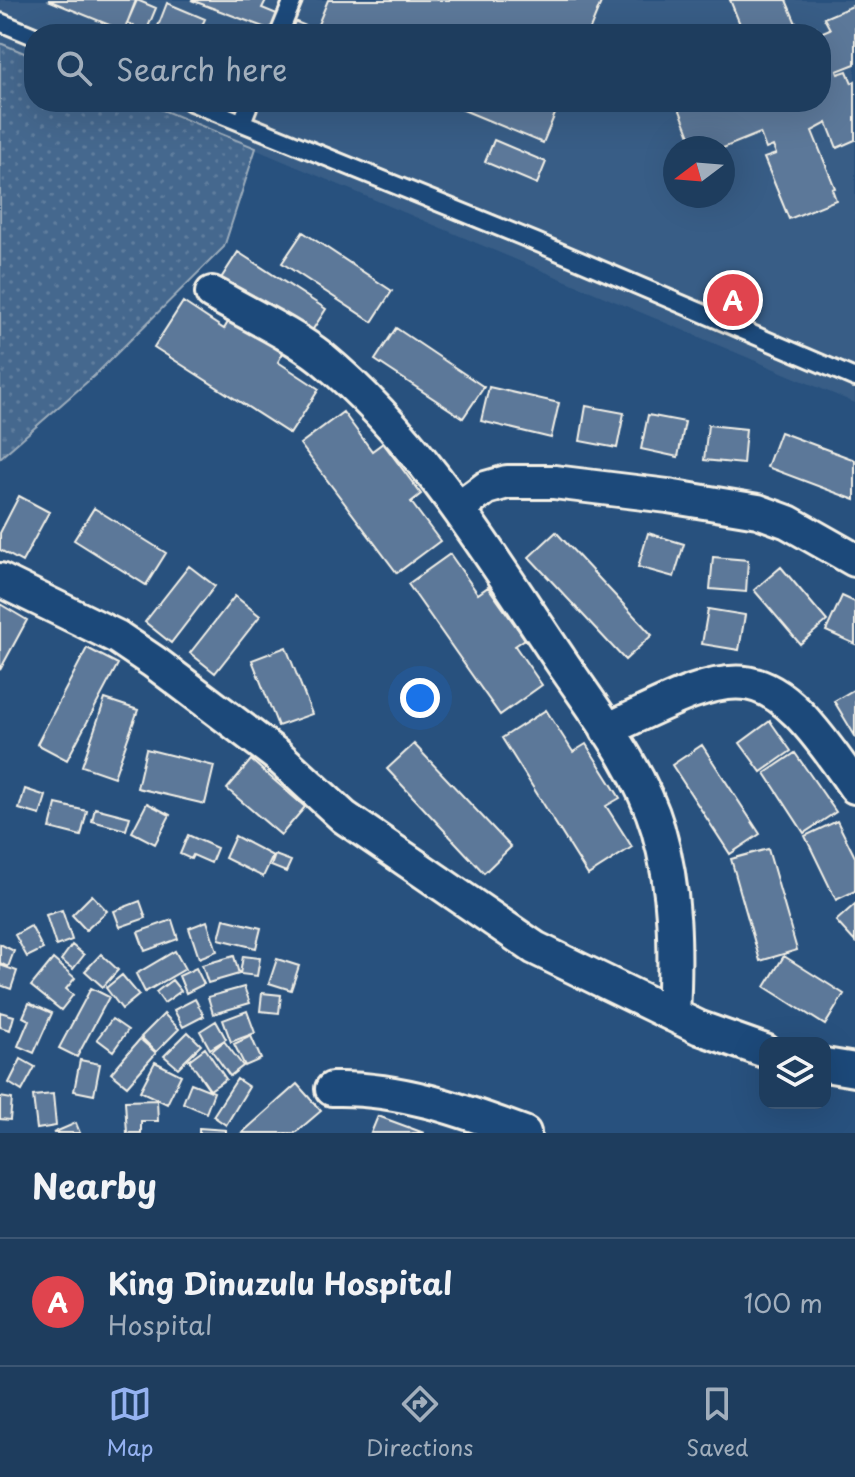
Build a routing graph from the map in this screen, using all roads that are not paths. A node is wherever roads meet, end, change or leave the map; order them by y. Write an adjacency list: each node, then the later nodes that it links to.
1 (293, 0): 3 (lane)
2 (0, 22): 4 (lane)
3 (283, 24)
4 (24, 32)
5 (216, 112): 7 (lane)
6 (246, 112): 7 (lane)
7 (242, 122): 9 (lane)
8 (212, 293): 10 (street)
9 (855, 378)
10 (459, 508): 11 (street); 13 (street)
11 (855, 560)
12 (0, 580): 15 (street)
13 (607, 730): 14 (street); 15 (street)
14 (855, 787)
15 (673, 1015): 16 (street)
16 (759, 1049)
17 (831, 1066): 18 (street)
18 (855, 1070)
19 (332, 1089): 20 (street)
20 (524, 1133)

